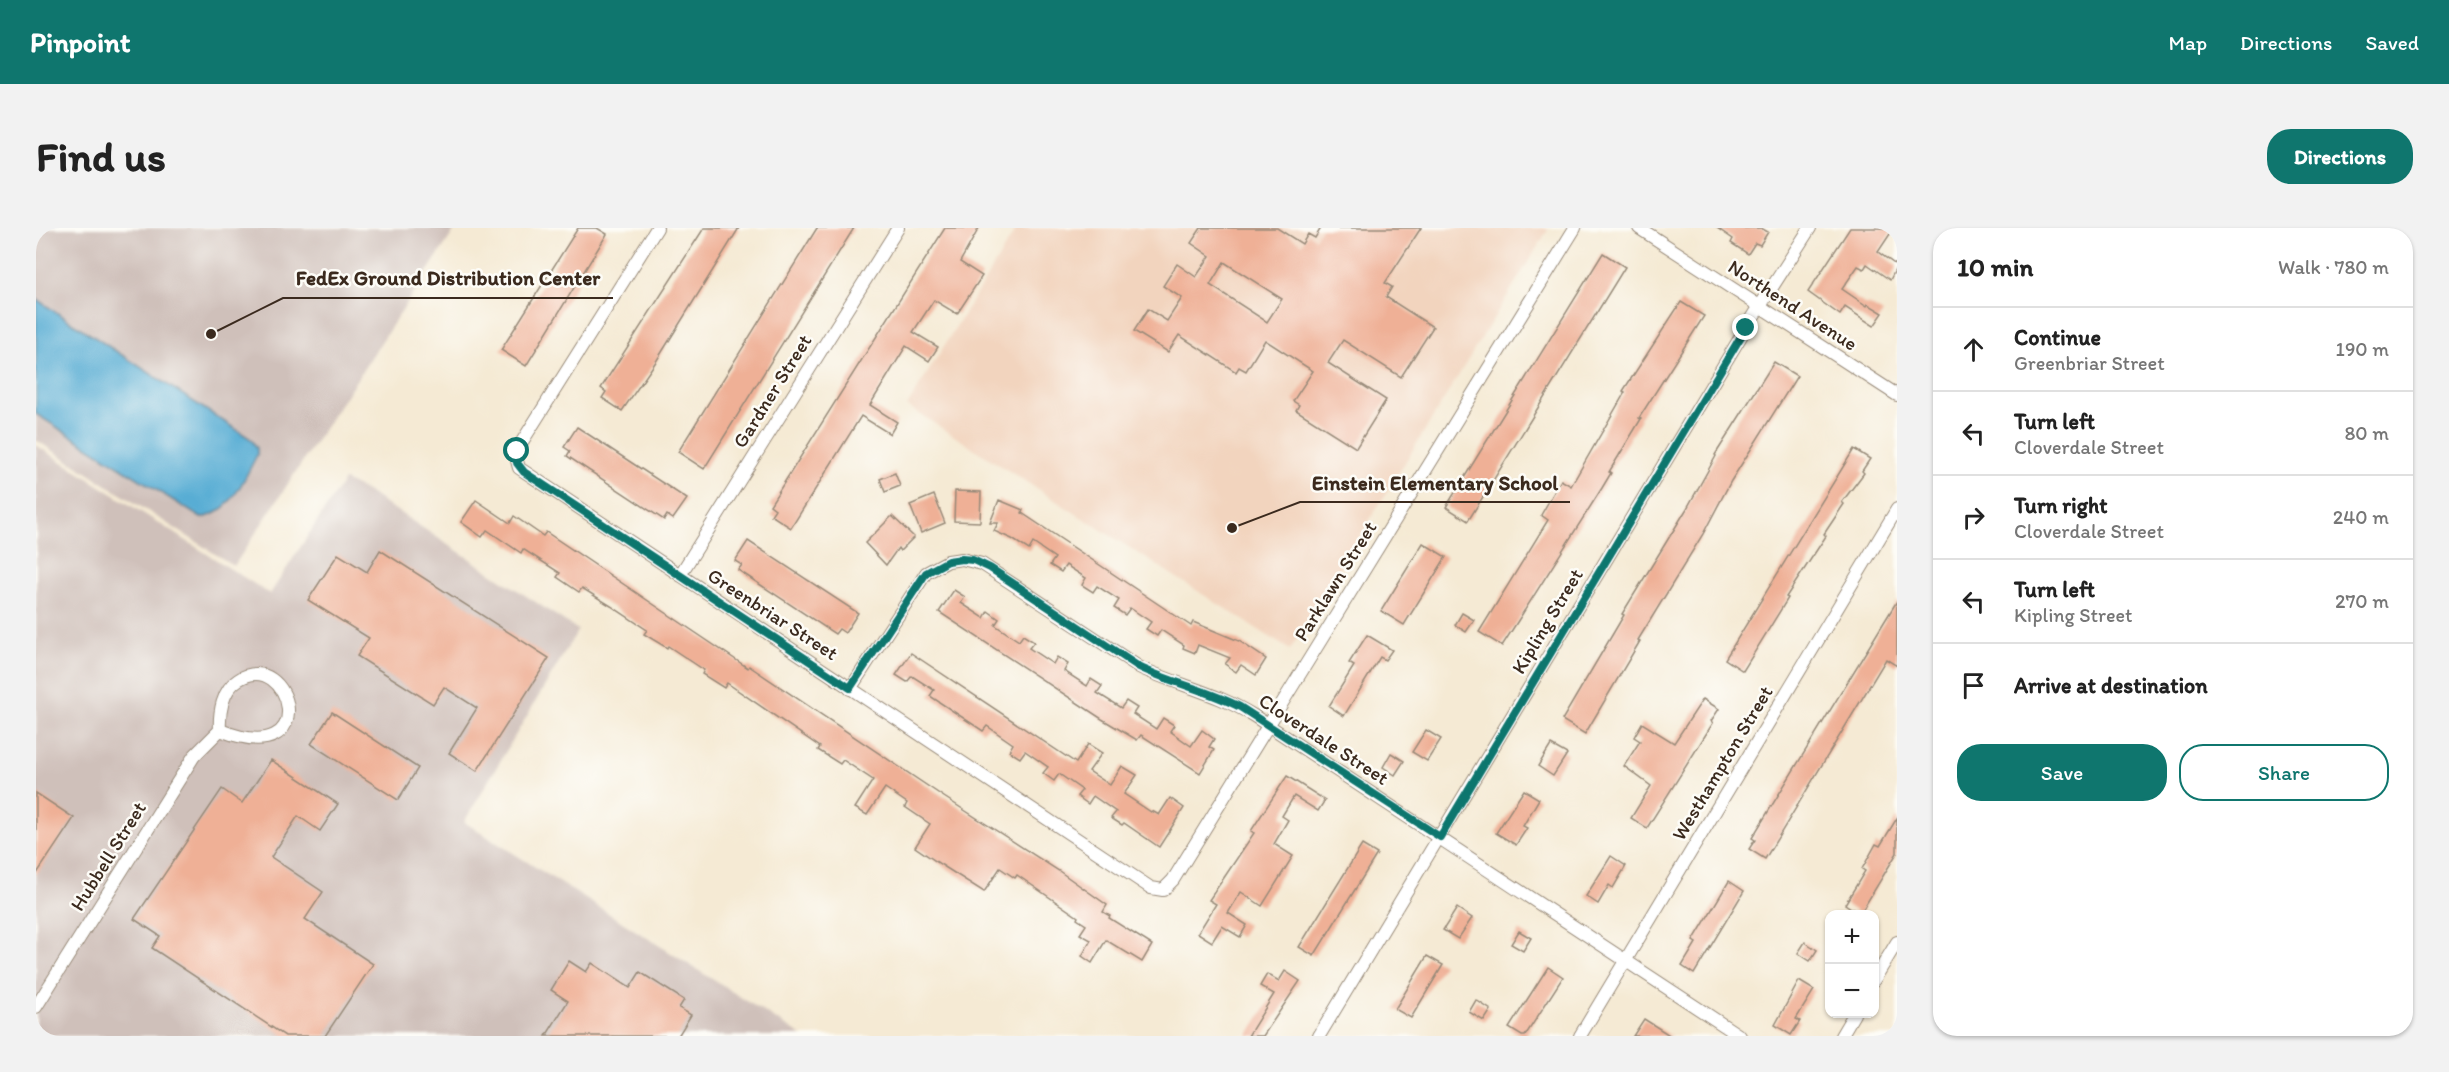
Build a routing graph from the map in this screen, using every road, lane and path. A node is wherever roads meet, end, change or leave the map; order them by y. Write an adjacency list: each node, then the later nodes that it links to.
1 (657, 228): 9 (street, Greenbriar Street)
2 (898, 228): 9 (street, Gardner Street)
3 (1575, 228): 11 (street, Parklawn Street)
4 (1639, 228): 6 (street, Northend Avenue)
5 (1810, 228): 6 (street, Kipling Street)
6 (1759, 306): 7 (street, Northend Avenue); 13 (street, Kipling Street)
7 (1897, 395)
8 (1897, 509): 16 (street, Westhampton Street)
9 (680, 575): 10 (street, Greenbriar Street)
10 (850, 688): 11 (street, Cloverdale Street); 14 (street, Greenbriar Street)
11 (1269, 726): 13 (street, Cloverdale Street); 14 (street, Parklawn Street)
12 (219, 730): 12 (street); 18 (street, Hubbell Street)
13 (1440, 837): 16 (street, Cloverdale Street); 20 (street, Kipling Street)
14 (1163, 890)
15 (1897, 942): 17 (street)
16 (1625, 960): 21 (street, Westhampton Street); 22 (street, Cloverdale Street)
17 (1879, 973)
18 (36, 1007)
19 (1852, 1018): 23 (street)
20 (1319, 1036)
21 (1580, 1036)
22 (1740, 1036)
23 (1841, 1036)

